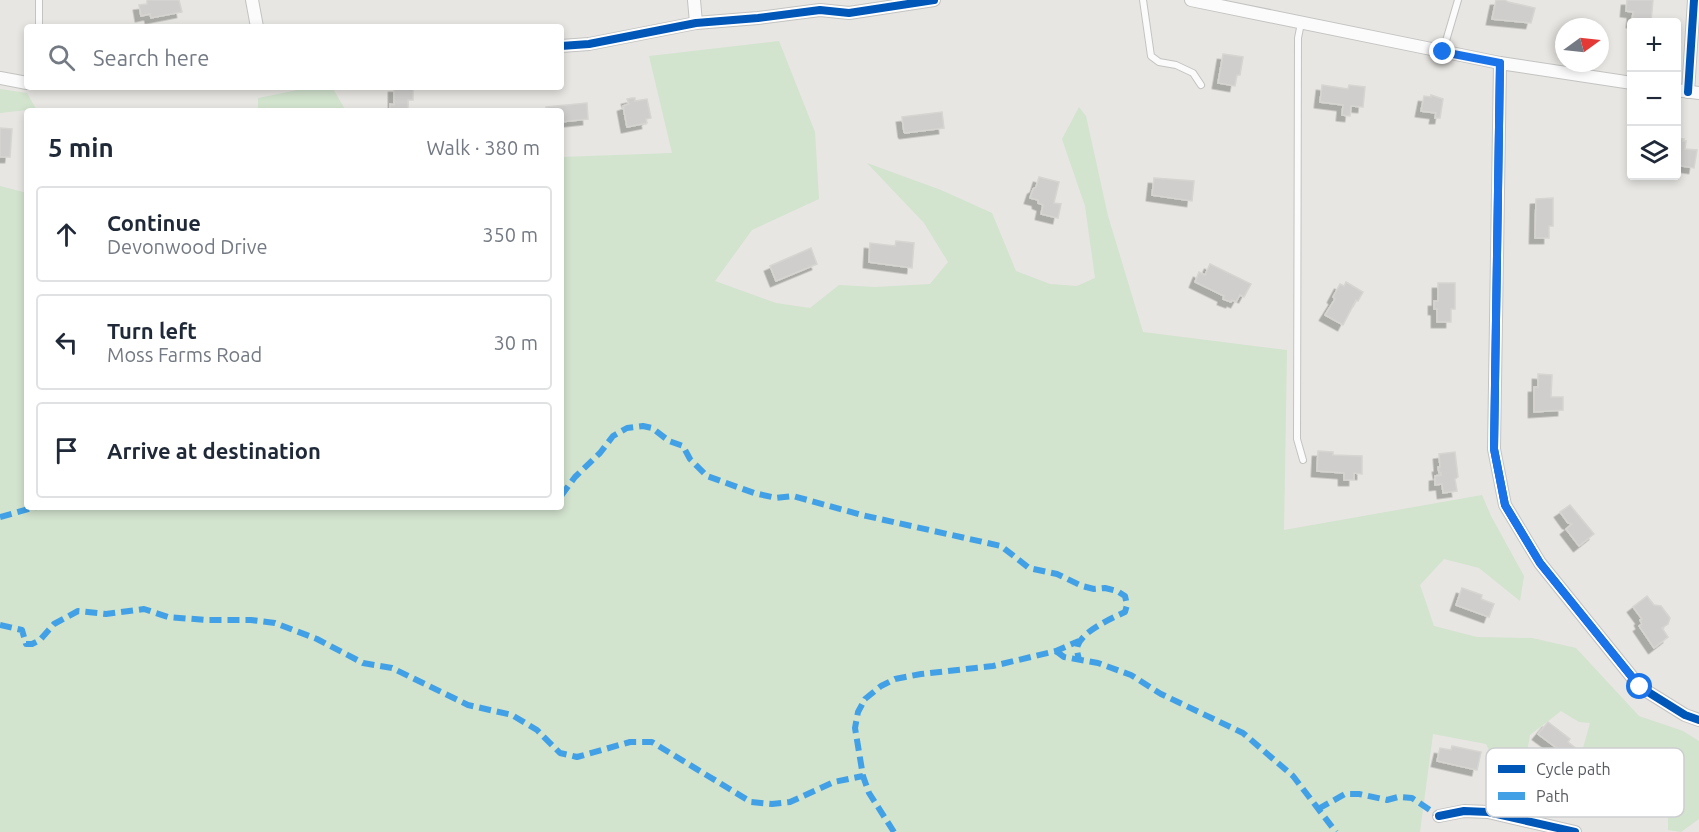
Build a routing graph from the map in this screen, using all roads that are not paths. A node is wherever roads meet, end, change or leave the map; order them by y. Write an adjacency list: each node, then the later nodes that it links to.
1 (39, 0): 11 (lane)
2 (252, 0): 12 (street)
3 (694, 0): 10 (street)
4 (934, 0): 10 (street)
5 (1143, 0): 19 (lane)
6 (1191, 0): 9 (street)
7 (1458, 0): 14 (lane)
8 (1694, 0): 20 (street)
9 (1301, 22): 14 (street); 21 (lane)
10 (696, 23): 13 (street)
11 (39, 24)
12 (256, 24)
13 (564, 46)
14 (1443, 52): 15 (street)
15 (1500, 63): 18 (street); 22 (street)
16 (0, 78): 17 (street)
17 (24, 82)
18 (1627, 82)
19 (1201, 85)
20 (1688, 92)
21 (1302, 460)
22 (1699, 720)
23 (1486, 812): 24 (street)
24 (1439, 816)
25 (1510, 817): 26 (street)
26 (1575, 832)

